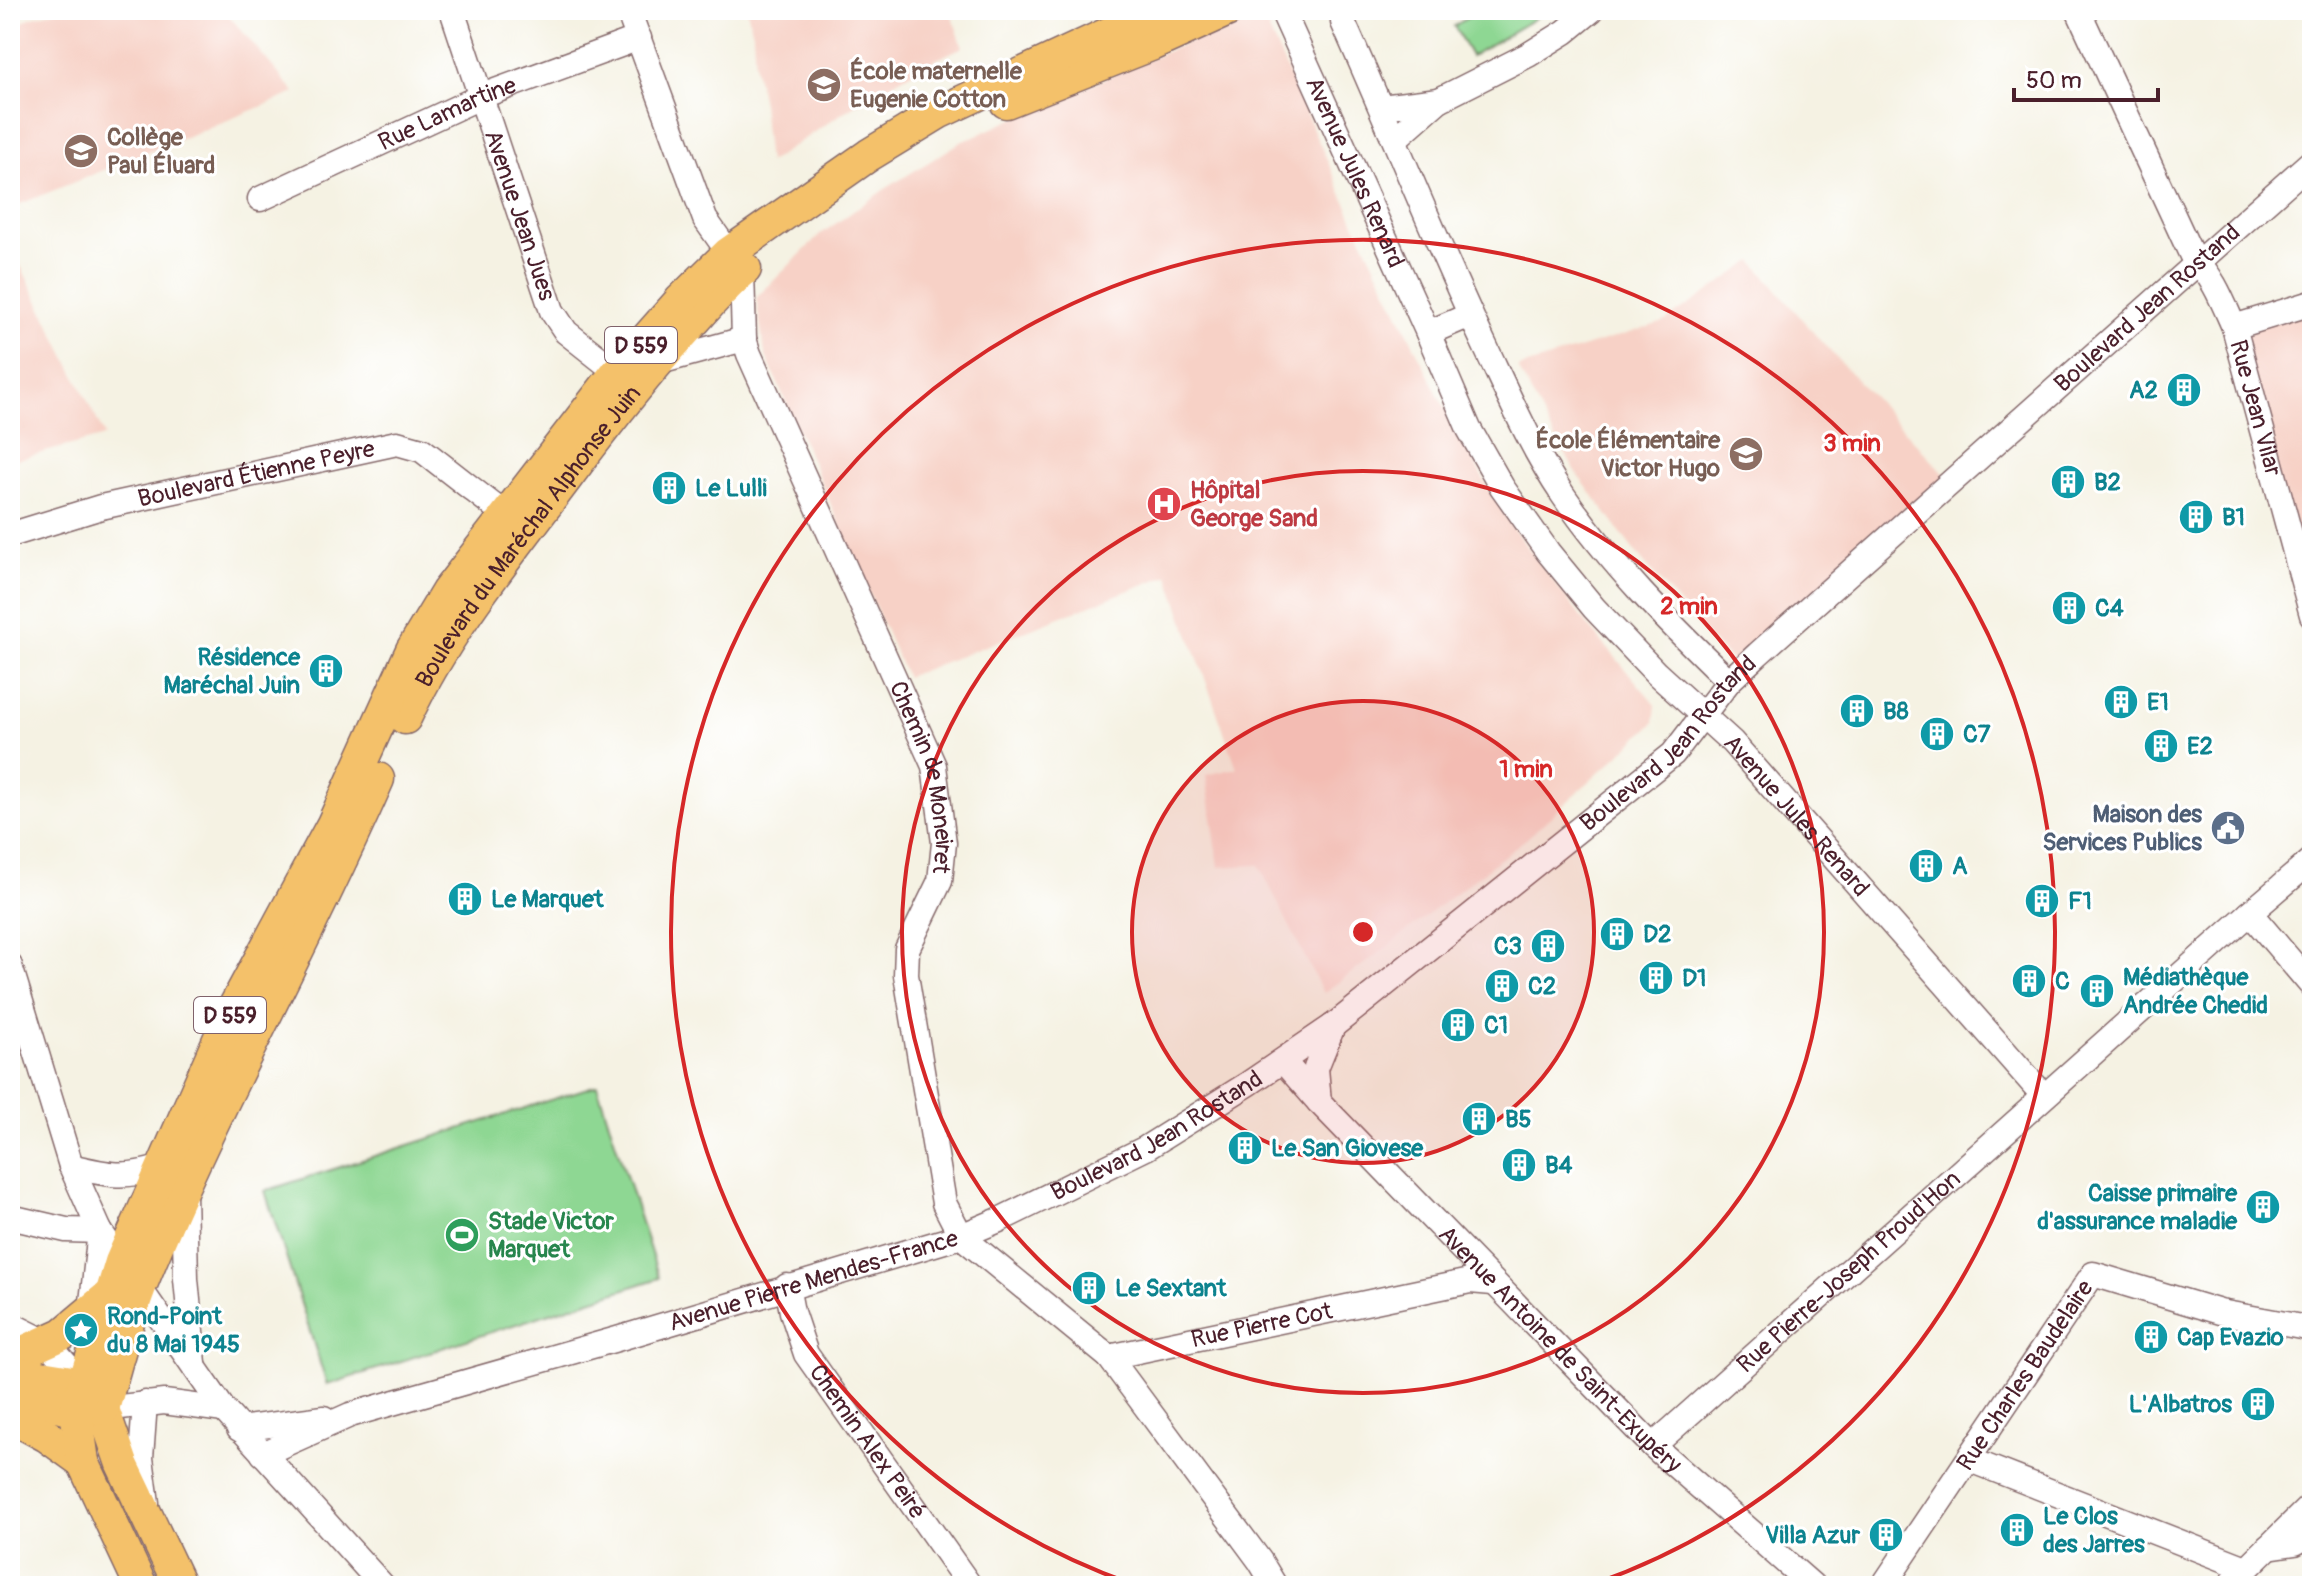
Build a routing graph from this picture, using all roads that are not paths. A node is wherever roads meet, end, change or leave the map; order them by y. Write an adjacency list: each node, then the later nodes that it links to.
1 (452, 10): 10 (street, Avenue Jean Jues)
2 (628, 10): 9 (street)
3 (1228, 10): 8 (main road, Boulevard du Maréchal Alphonse Juin / D 559)
4 (1282, 10): 21 (street, Avenue Jules Renard)
5 (1592, 10): 11 (street)
6 (2078, 10): 16 (street, Rue Jean Vilar)
7 (1342, 14): 12 (street, Avenue Jules Renard)
8 (1168, 18): 17 (main road, Boulevard du Maréchal Alphonse Juin / D 559)
9 (639, 38): 10 (street, Rue Lamartine); 17 (street)
10 (482, 96): 15 (street, Rue Lamartine); 24 (street, Avenue Jean Jues)
11 (1439, 100): 12 (street); 13 (street)
12 (1381, 107): 13 (street, Avenue Jules Renard)
13 (1395, 139): 19 (street, Avenue Jules Renard)
14 (2312, 161): 16 (street, Boulevard Jean Rostand)
15 (260, 199)
16 (2195, 259): 20 (street, Rue Jean Vilar); 28 (street, Boulevard Jean Rostand)
17 (736, 262): 22 (street, Chemin de Moneiret); 23 (main road, Boulevard du Maréchal Alphonse Juin / D 559); 24 (main road, Boulevard du Maréchal Alphonse Juin / D 559)
18 (2312, 303): 20 (street)
19 (1470, 315): 21 (street); 28 (street, Avenue Jules Renard)
20 (2234, 327): 27 (street, Rue Jean Vilar)
21 (1428, 333): 29 (street, Avenue Jules Renard)
22 (744, 339): 23 (street); 42 (street, Chemin de Moneiret)
23 (656, 363): 24 (main road, Boulevard du Maréchal Alphonse Juin / D 559)
24 (626, 380): 25 (main road, Boulevard du Maréchal Alphonse Juin / D 559)
25 (515, 523): 26 (street, Boulevard Étienne Peyre); 39 (main road, Boulevard du Maréchal Alphonse Juin / D 559)
26 (10, 535)
27 (2312, 615)
28 (1729, 681): 29 (street, Boulevard Jean Rostand)
29 (1703, 715): 34 (street, Boulevard Jean Rostand); 36 (street, Avenue Jules Renard)
30 (2312, 860): 31 (street, Rue Pierre-Joseph Proud'Hon)
31 (2250, 913): 33 (street); 36 (street, Rue Pierre-Joseph Proud'Hon)
32 (10, 966): 38 (street)
33 (2312, 986)
34 (1333, 1026): 35 (street, Boulevard Jean Rostand); 37 (street)
35 (1283, 1061): 37 (street, Avenue Antoine de Saint-Exupéry); 42 (street, Boulevard Jean Rostand)
36 (2044, 1096): 62 (street, Rue Pierre-Joseph Proud'Hon)
37 (1319, 1102): 43 (street, Avenue Antoine de Saint-Exupéry)
38 (71, 1166): 39 (street); 41 (street)
39 (173, 1176): 44 (main road, Boulevard du Maréchal Alphonse Juin / D 559); 48 (main road, Boulevard du Maréchal Alphonse Juin / D 559); 54 (street)
40 (10, 1217): 41 (street)
41 (100, 1231): 44 (street); 48 (street)
42 (961, 1236): 46 (street, Avenue Pierre Mendes-France); 52 (street, Avenue Pierre Mendes-France)
43 (1454, 1243): 45 (street, Avenue Antoine de Saint-Exupéry); 47 (street)
44 (121, 1262): 48 (main road, Boulevard du Maréchal Alphonse Juin / D 559)
45 (1493, 1283): 47 (street, Rue Pierre Cot); 62 (street, Avenue Antoine de Saint-Exupéry)
46 (787, 1286): 59 (street, Avenue Pierre Mendes-France); 72 (street, Chemin Alex Peiré)
47 (1413, 1295): 52 (street, Rue Pierre Cot)
48 (114, 1298): 51 (main road); 54 (street); 57 (main road, D 559)
49 (10, 1324): 51 (street)
50 (2312, 1329): 64 (street, Rue Charles Baudelaire)
51 (46, 1342): 53 (main road); 57 (street)
52 (1109, 1357): 73 (street, Avenue Pierre Mendes-France)
53 (10, 1358)
54 (194, 1366): 61 (street)
55 (10, 1372): 57 (main road)
56 (10, 1397): 57 (main road)
57 (87, 1401): 58 (street); 65 (main road, D 559); 66 (main road)
58 (145, 1403): 61 (street); 66 (street)
59 (350, 1415): 61 (street); 63 (street)
60 (10, 1416): 65 (main road)
61 (231, 1419): 63 (street)
62 (1653, 1446): 74 (street, Avenue Antoine de Saint-Exupéry)
63 (263, 1454): 71 (street)
64 (1970, 1460): 68 (street); 75 (street, Rue Charles Baudelaire)
65 (83, 1462): 69 (main road, D 559)
66 (150, 1525): 70 (main road)
67 (2307, 1528): 68 (street)
68 (2246, 1568): 76 (street)
69 (141, 1586)
70 (180, 1586)
71 (383, 1586)
72 (970, 1586)
73 (1275, 1586)
74 (1813, 1586)
75 (1883, 1586)
76 (2229, 1586)

